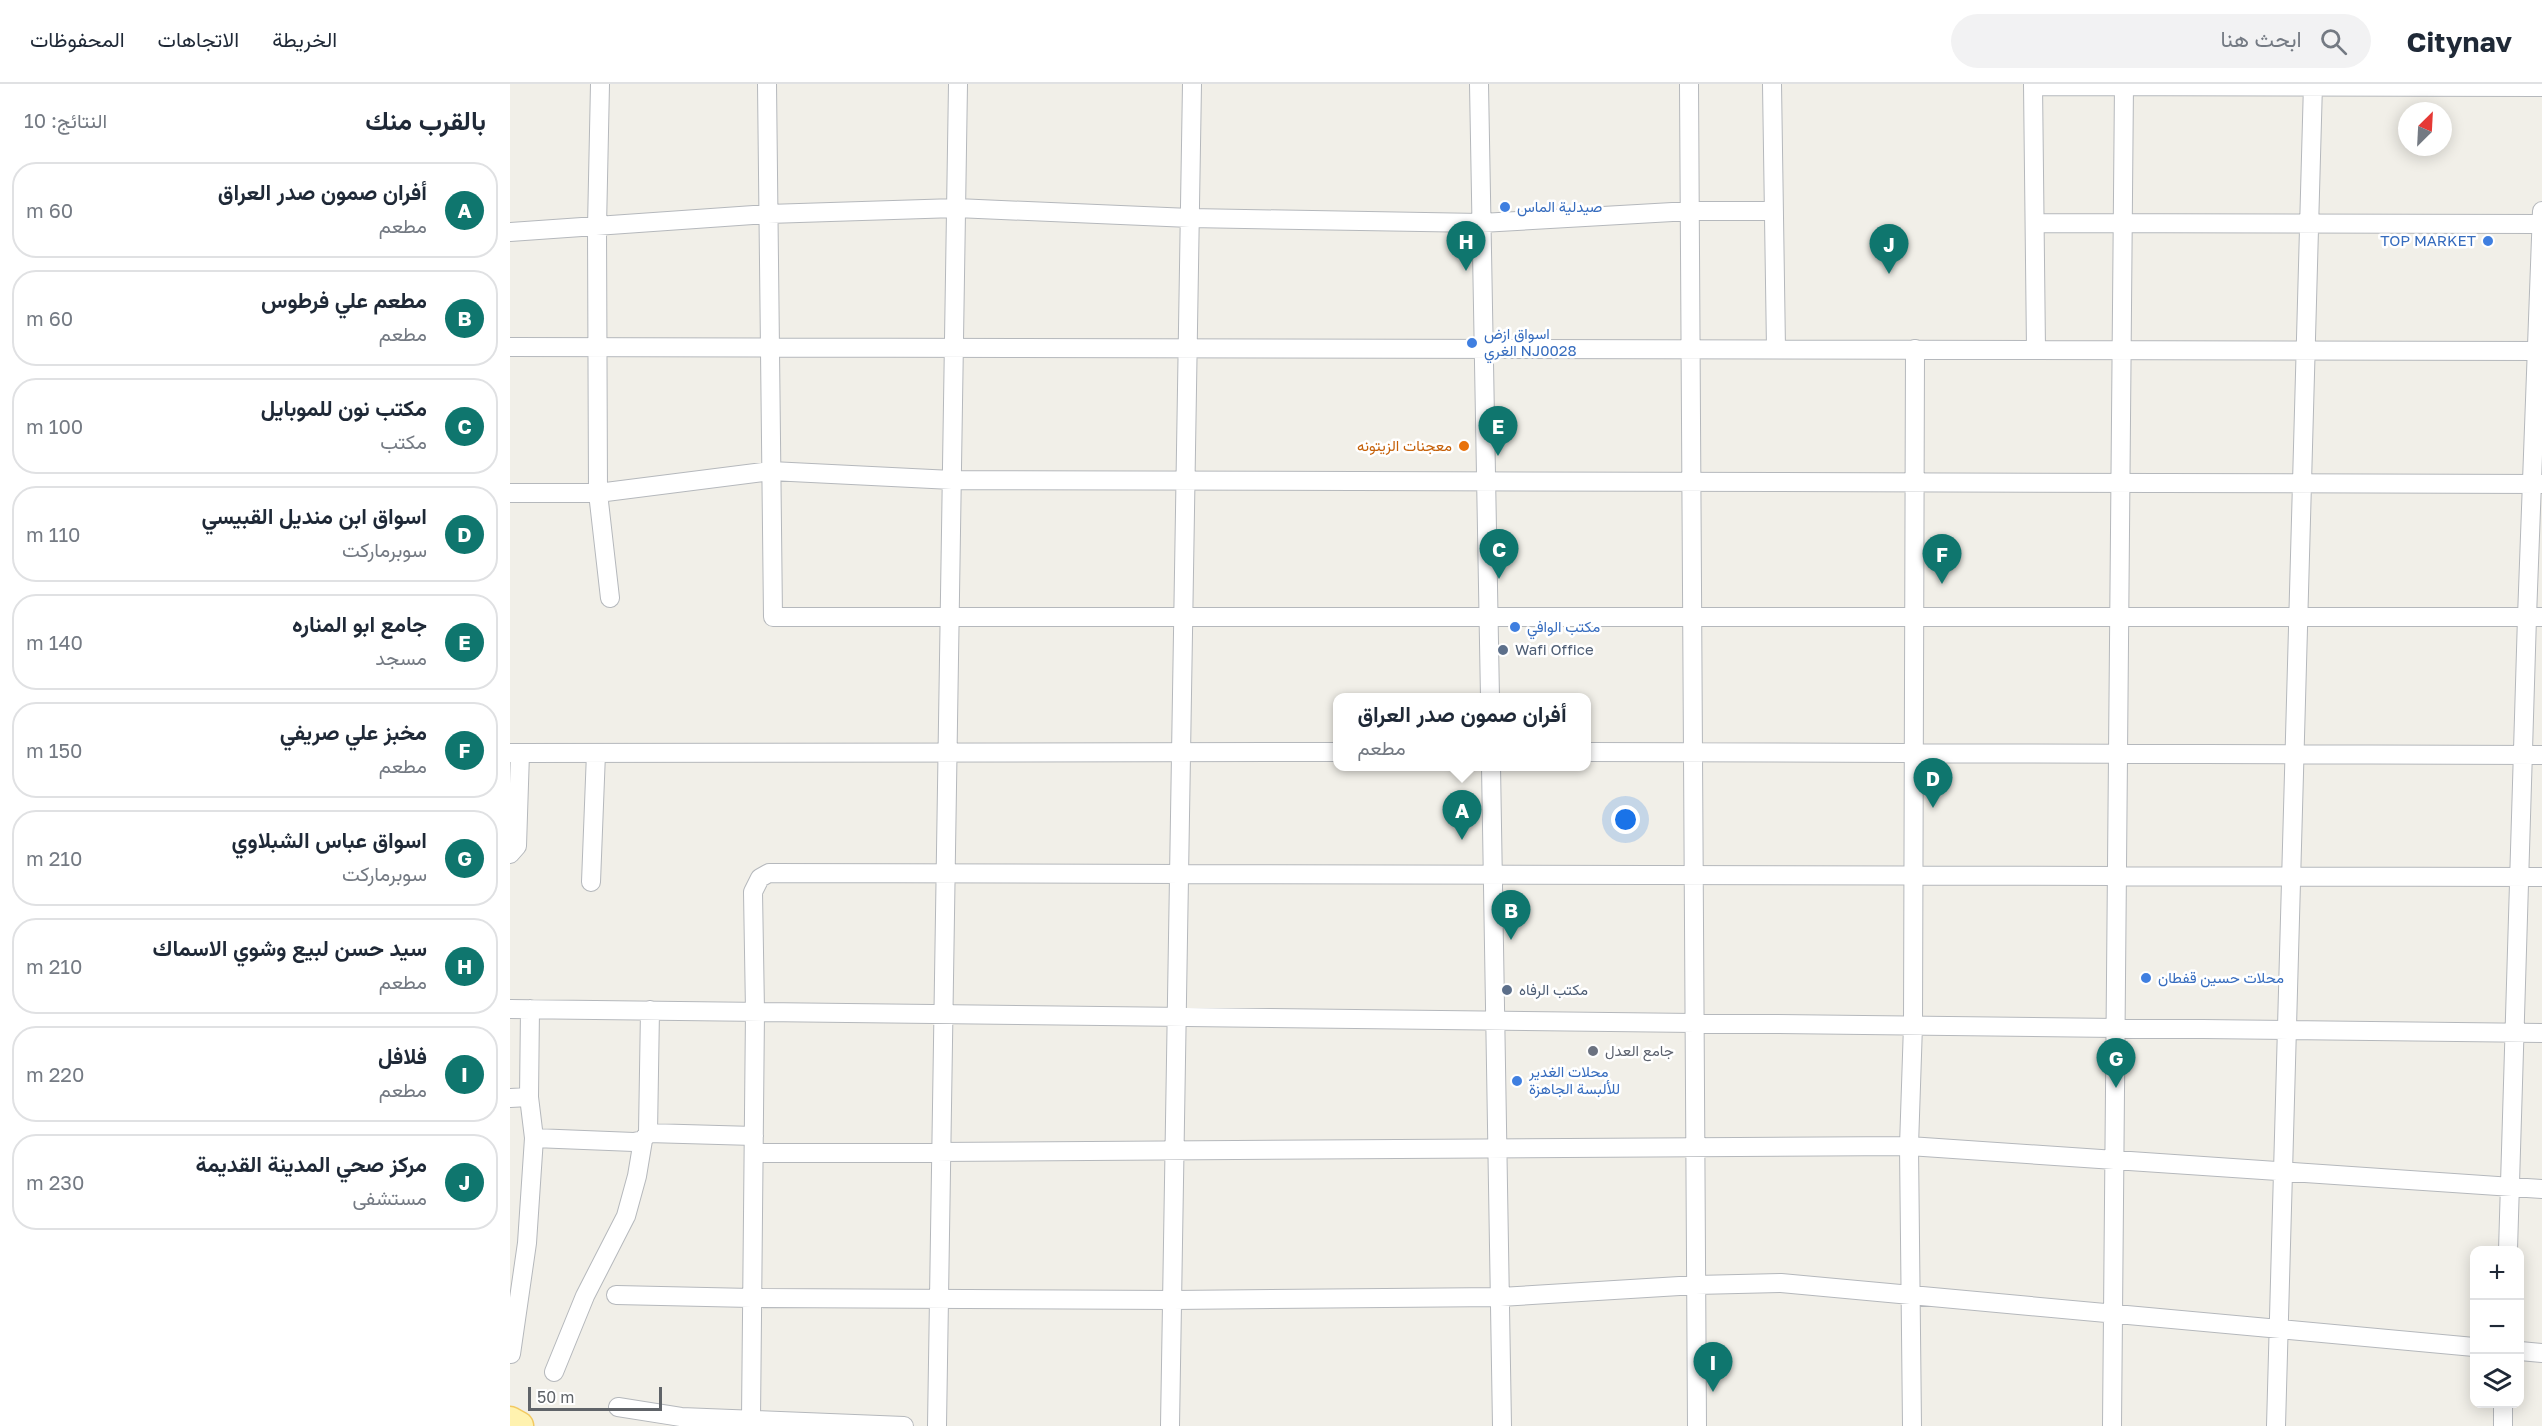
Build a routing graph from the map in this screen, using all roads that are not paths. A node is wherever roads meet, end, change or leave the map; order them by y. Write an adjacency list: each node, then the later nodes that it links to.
1 (600, 84): 23 (street)
2 (767, 84): 16 (street)
3 (958, 84): 12 (street)
4 (1192, 84): 17 (street)
5 (1479, 84): 18 (street)
6 (1689, 84): 13 (street)
7 (1772, 84): 14 (street)
8 (2033, 85): 9 (street); 19 (street)
9 (2124, 85): 10 (street); 20 (street)
10 (2313, 85): 11 (street); 21 (street)
11 (2542, 87)
12 (956, 208): 16 (street); 17 (street); 28 (street)
13 (1690, 211): 14 (street); 18 (street); 31 (street)
14 (1774, 211): 32 (street)
15 (2542, 211): 22 (street)
16 (768, 214): 23 (street); 27 (street)
17 (1190, 218): 18 (street); 29 (street)
18 (1481, 223): 30 (street)
19 (2035, 223): 20 (street); 34 (street)
20 (2123, 223): 21 (street); 35 (street)
21 (2309, 224): 22 (street); 36 (street)
22 (2542, 224): 37 (street)
23 (597, 227): 24 (street); 26 (street)
24 (510, 232)
25 (510, 347): 26 (street)
26 (599, 347): 27 (street); 48 (street)
27 (770, 347): 28 (street); 38 (street)
28 (954, 348): 29 (street); 39 (street)
29 (1188, 348): 30 (street); 40 (street)
30 (1483, 349): 31 (street); 41 (street)
31 (1691, 349): 32 (street); 42 (street)
32 (1776, 349): 33 (street)
33 (1915, 350): 34 (street); 43 (street)
34 (2036, 350): 35 (street)
35 (2122, 350): 36 (street); 44 (street)
36 (2306, 350): 37 (street); 45 (street)
37 (2540, 351): 46 (street)
38 (771, 471): 39 (street); 48 (street); 50 (street)
39 (952, 480): 40 (street); 50 (street)
40 (1186, 480): 41 (street); 51 (street)
41 (1486, 481): 42 (street); 52 (street)
42 (1692, 482): 43 (street); 53 (street)
43 (1915, 483): 44 (street); 54 (street)
44 (2121, 483): 45 (street); 55 (street)
45 (2302, 484): 46 (street); 56 (street)
46 (2537, 484): 57 (street)
47 (510, 493): 48 (street)
48 (598, 493): 49 (street)
49 (610, 598)
50 (950, 617): 51 (street); 59 (street)
51 (1183, 617): 52 (street); 60 (street)
52 (1488, 617): 53 (street); 58 (street)
53 (1692, 617): 54 (street); 63 (street)
54 (1914, 617): 55 (street); 66 (street)
55 (2119, 617): 56 (street); 67 (street)
56 (2297, 617): 57 (street); 68 (street)
57 (2534, 617): 69 (street)
58 (1490, 693)
59 (947, 751): 60 (street); 65 (street); 72 (street)
60 (1181, 751): 61 (street); 73 (street)
61 (1333, 752)
62 (1591, 752): 63 (street)
63 (1693, 752): 66 (street); 75 (street)
64 (515, 753): 65 (street); 71 (street)
65 (596, 753): 81 (street)
66 (1914, 753): 67 (street); 76 (street)
67 (2118, 753): 68 (street); 77 (street)
68 (2294, 754): 69 (street); 78 (street)
69 (2533, 754): 79 (street)
70 (1491, 771): 74 (street)
71 (510, 854)
72 (945, 873): 73 (street); 85 (street); 86 (street)
73 (1179, 874): 74 (street); 87 (street)
74 (1493, 875): 75 (street); 88 (street)
75 (1694, 875): 76 (street); 89 (street)
76 (1914, 876): 77 (street); 90 (street)
77 (2117, 876): 78 (street); 91 (street)
78 (2291, 877): 79 (street); 92 (street)
79 (2520, 877): 80 (street); 93 (street)
80 (2542, 877)
81 (591, 882)
82 (510, 1008): 83 (street)
83 (530, 1009): 84 (street); 95 (street)
84 (650, 1010): 85 (street); 97 (street)
85 (754, 1011): 86 (street); 99 (street)
86 (943, 1014): 87 (street); 104 (street)
87 (1177, 1016): 88 (street); 103 (street)
88 (1495, 1020): 89 (street); 102 (street)
89 (1695, 1023): 90 (street); 101 (street)
90 (1913, 1026): 91 (street); 100 (street)
91 (2116, 1028): 92 (street); 105 (street)
92 (2287, 1030): 93 (street); 106 (street)
93 (2515, 1033): 94 (street); 107 (street)
94 (2542, 1033)
95 (530, 1097): 96 (street); 98 (street)
96 (510, 1098)
97 (646, 1136): 98 (street); 99 (street); 123 (street)
98 (534, 1138): 122 (street)
99 (754, 1145): 104 (street); 114 (street)
100 (1909, 1146): 101 (street); 105 (street); 112 (street)
101 (1696, 1148): 102 (street); 110 (street)
102 (1498, 1149): 103 (street); 113 (street)
103 (1174, 1151): 104 (street); 116 (street)
104 (941, 1152): 115 (street)
105 (2115, 1160): 106 (street); 117 (street)
106 (2283, 1171): 107 (street); 118 (street)
107 (2510, 1187): 108 (street); 109 (street)
108 (2542, 1189)
109 (2508, 1246)
110 (1696, 1285): 112 (street); 113 (street); 133 (street)
111 (616, 1295): 114 (street)
112 (1912, 1295): 117 (street); 134 (street)
113 (1500, 1297): 116 (street); 132 (street)
114 (752, 1298): 115 (street); 126 (street)
115 (939, 1298): 116 (street); 130 (street)
116 (1173, 1299): 131 (street)
117 (2113, 1314): 118 (street); 135 (street)
118 (2279, 1329): 119 (street); 136 (street)
119 (2470, 1347)
120 (2524, 1351): 121 (street)
121 (2542, 1353)
122 (511, 1354)
123 (554, 1372)
124 (618, 1407): 126 (street)
125 (2503, 1408): 137 (street)
126 (751, 1419): 129 (street)
127 (510, 1421): 128 (main road)
128 (519, 1426)
129 (904, 1426)
130 (937, 1426)
131 (1170, 1426)
132 (1502, 1426)
133 (1697, 1426)
134 (1912, 1426)
135 (2112, 1426)
136 (2276, 1426)
137 (2502, 1426)

